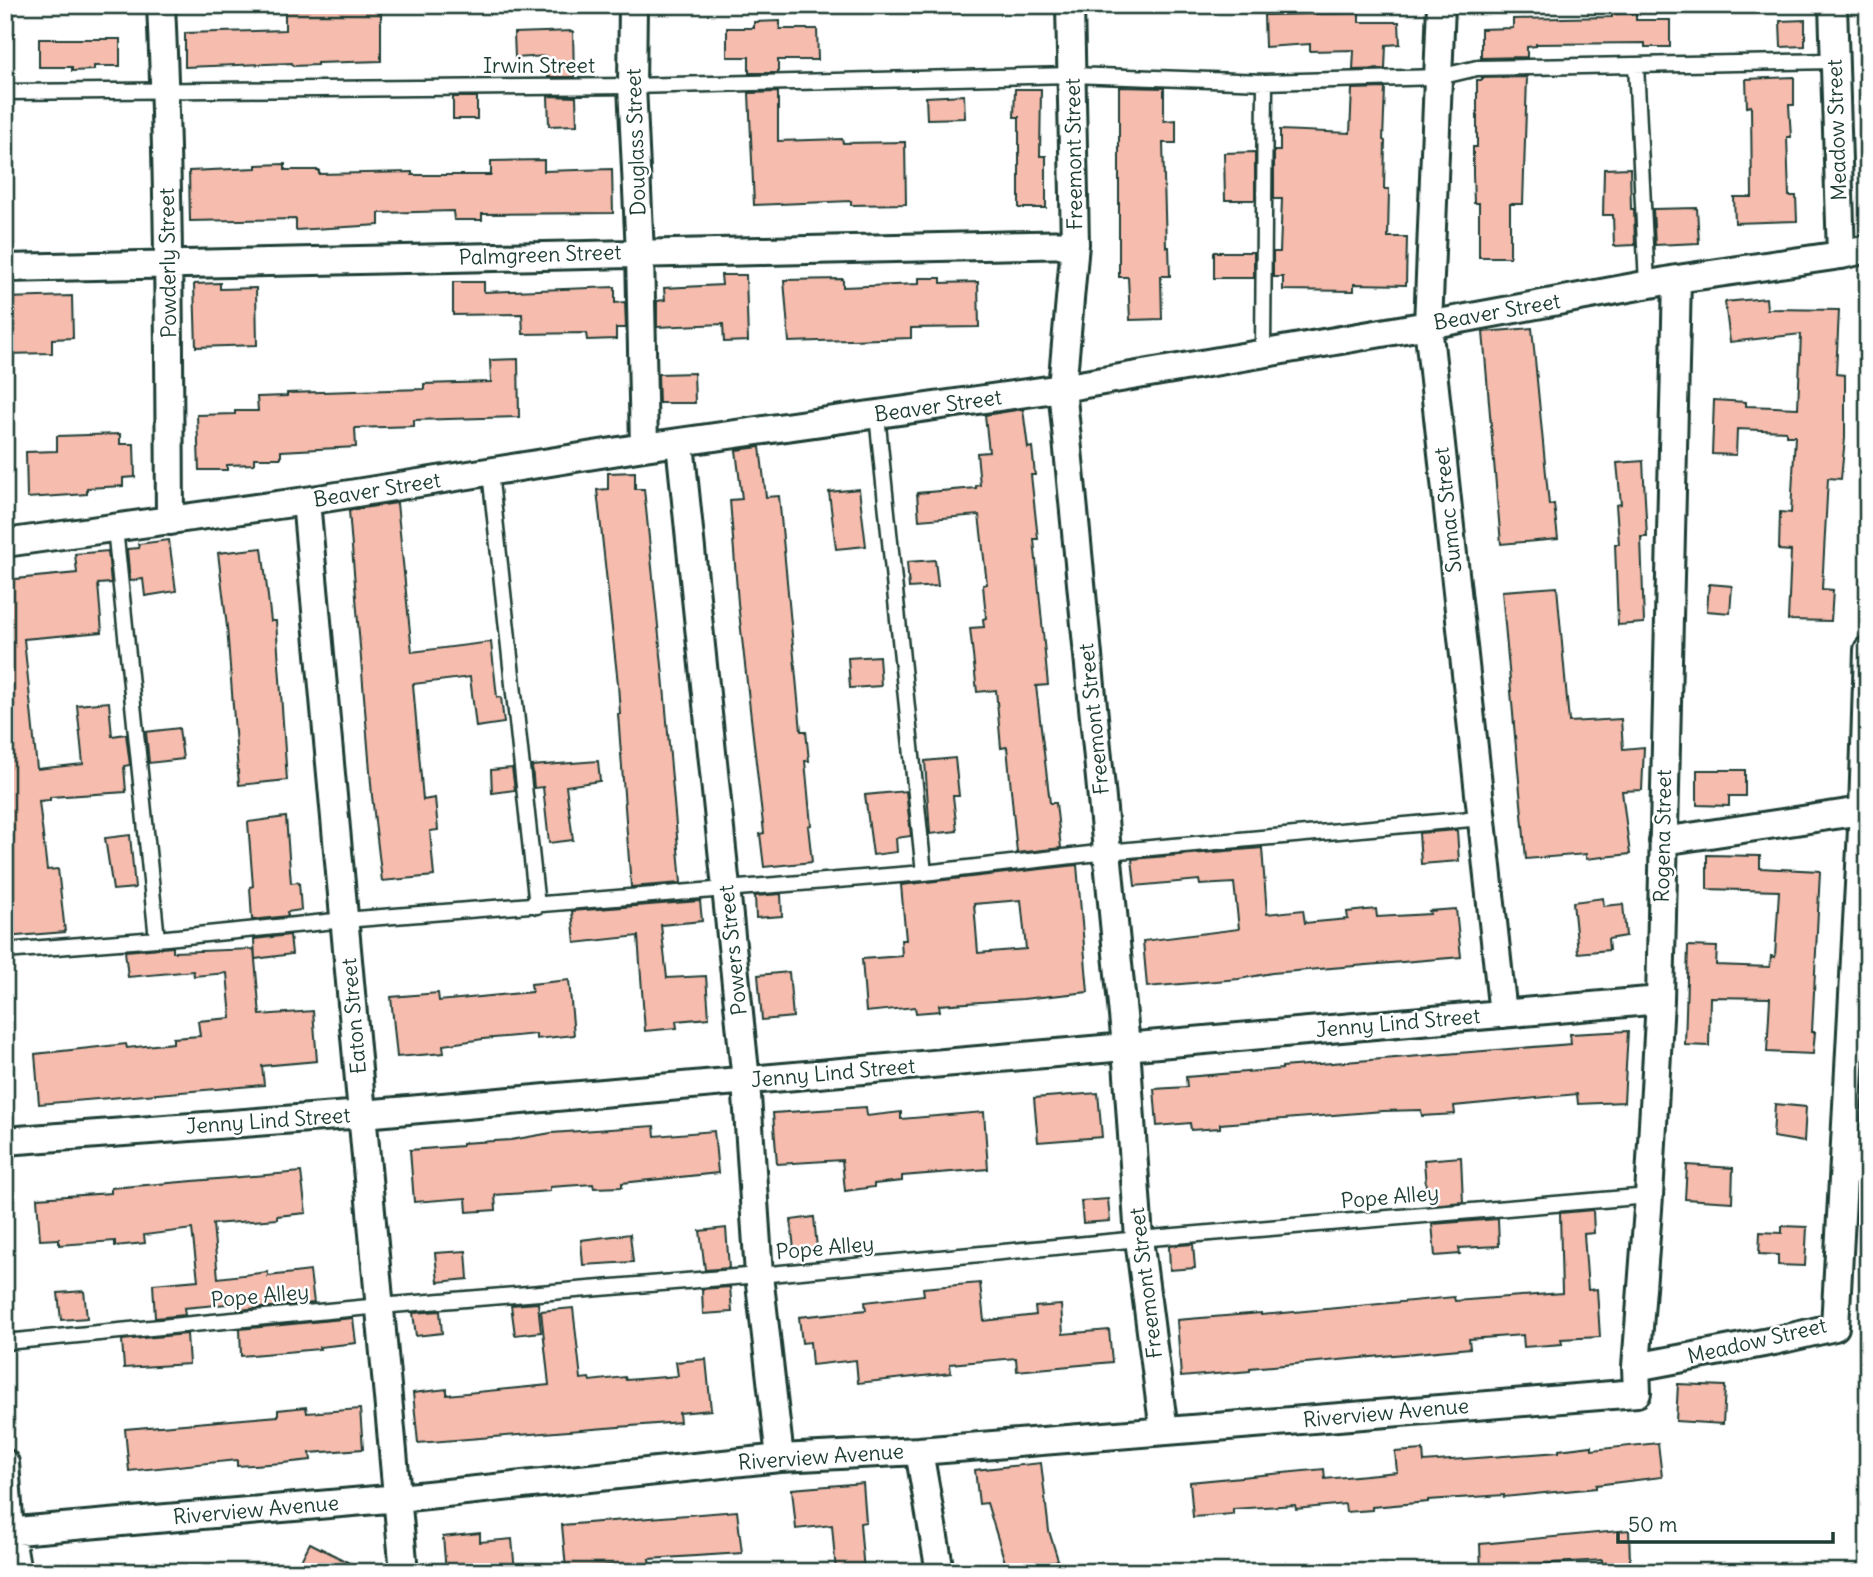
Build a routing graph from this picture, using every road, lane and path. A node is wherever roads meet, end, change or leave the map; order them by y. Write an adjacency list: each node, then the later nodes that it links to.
1 (161, 5): 12 (street, Powderly Street)
2 (633, 5): 11 (street, Douglass Street)
3 (1070, 5): 8 (street, Freemont Street)
4 (1441, 5): 9 (street, Sumac Street)
5 (1833, 5): 6 (street, Meadow Street)
6 (1834, 61): 7 (lane, Irwin Street); 17 (street, Meadow Street)
7 (1636, 65): 9 (lane, Irwin Street); 21 (lane)
8 (1072, 75): 10 (lane, Irwin Street); 11 (lane, Irwin Street); 14 (street, Freemont Street)
9 (1439, 77): 10 (lane, Irwin Street); 22 (street, Sumac Street)
10 (1265, 82): 23 (lane)
11 (632, 86): 12 (lane, Irwin Street); 16 (street, Douglass Street)
12 (165, 90): 13 (lane, Irwin Street); 18 (street, Powderly Street)
13 (5, 92)
14 (1075, 244): 16 (street, Palmgreen Street); 24 (street, Freemont Street)
15 (1868, 249): 17 (street, Beaver Street)
16 (640, 253): 18 (street, Palmgreen Street); 27 (street, Douglass Street)
17 (1841, 255): 20 (street, Beaver Street)
18 (168, 265): 19 (street, Palmgreen Street); 30 (street, Powderly Street)
19 (5, 268)
20 (1677, 279): 21 (street, Beaver Street); 36 (street, Rogena Street)
21 (1647, 284): 22 (street, Beaver Street)
22 (1428, 325): 23 (street, Beaver Street); 35 (street, Sumac Street)
23 (1263, 352): 24 (street, Beaver Street)
24 (1062, 388): 25 (street, Beaver Street); 37 (street, Freemont Street)
25 (877, 415): 26 (street, Beaver Street); 38 (lane)
26 (680, 443): 27 (street, Beaver Street); 39 (street, Powers Street)
27 (644, 447): 28 (street, Beaver Street)
28 (490, 472): 29 (street, Beaver Street); 40 (lane)
29 (306, 501): 30 (street, Beaver Street); 41 (street, Eaton Street)
30 (170, 521): 31 (street, Beaver Street)
31 (115, 528): 32 (street, Beaver Street); 42 (lane)
32 (5, 543)
33 (1868, 650): 34 (street, Meadow Street)
34 (1865, 811): 36 (street); 55 (street, Meadow Street)
35 (1482, 818): 37 (lane); 45 (street, Sumac Street)
36 (1663, 841): 44 (street, Rogena Street)
37 (1107, 852): 38 (lane); 46 (street, Freemont Street)
38 (924, 873): 39 (lane)
39 (726, 890): 40 (lane); 47 (street, Powers Street)
40 (537, 906): 41 (lane)
41 (345, 920): 42 (lane); 48 (street, Eaton Street)
42 (157, 939): 43 (lane)
43 (5, 951)
44 (1660, 1000): 45 (street, Jenny Lind Street); 50 (street, Rogena Street)
45 (1503, 1014): 46 (street, Jenny Lind Street)
46 (1126, 1046): 47 (street, Jenny Lind Street); 51 (street, Freemont Street)
47 (746, 1081): 48 (street, Jenny Lind Street); 52 (street, Powers Street)
48 (363, 1114): 49 (street, Jenny Lind Street); 53 (street, Eaton Street)
49 (5, 1141)
50 (1649, 1196): 51 (lane, Pope Alley); 55 (street, Rogena Street)
51 (1139, 1239): 52 (lane, Pope Alley); 56 (street, Freemont Street)
52 (759, 1275): 53 (lane, Pope Alley); 58 (street, Powers Street)
53 (380, 1306): 54 (lane, Pope Alley); 60 (street, Eaton Street)
54 (5, 1342)
55 (1636, 1380): 56 (street, Riverview Avenue)
56 (1164, 1431): 57 (street, Riverview Avenue)
57 (919, 1451): 58 (street, Riverview Avenue); 64 (street)
58 (780, 1458): 60 (street, Riverview Avenue)
59 (5, 1463): 61 (street)
60 (399, 1498): 61 (street, Riverview Avenue); 63 (street, Eaton Street)
61 (7, 1532): 62 (street)
62 (17, 1572)
63 (404, 1572)
64 (940, 1572)

